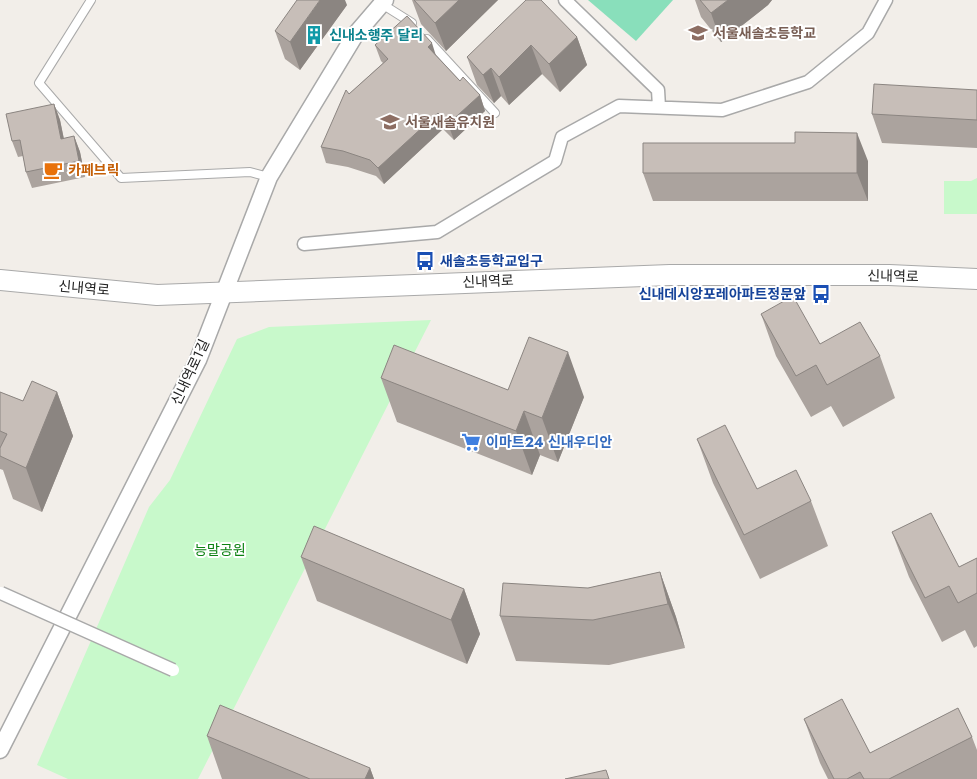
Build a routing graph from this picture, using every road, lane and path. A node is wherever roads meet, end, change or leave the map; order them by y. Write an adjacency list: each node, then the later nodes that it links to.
1 (90, 0): 7 (lane)
2 (565, 0): 5 (street)
3 (886, 0): 5 (street)
4 (382, 1): 6 (lane); 7 (street, 신내역로1길)
5 (659, 107): 8 (street)
6 (495, 113)
7 (269, 177): 11 (street, 신내역로1길)
8 (304, 244)
9 (977, 279): 11 (street, 신내역로)
10 (0, 280): 11 (street, 신내역로)
11 (225, 291): 14 (street, 신내역로1길)
12 (1, 593): 13 (street, bridge)
13 (173, 670)
14 (0, 750)

